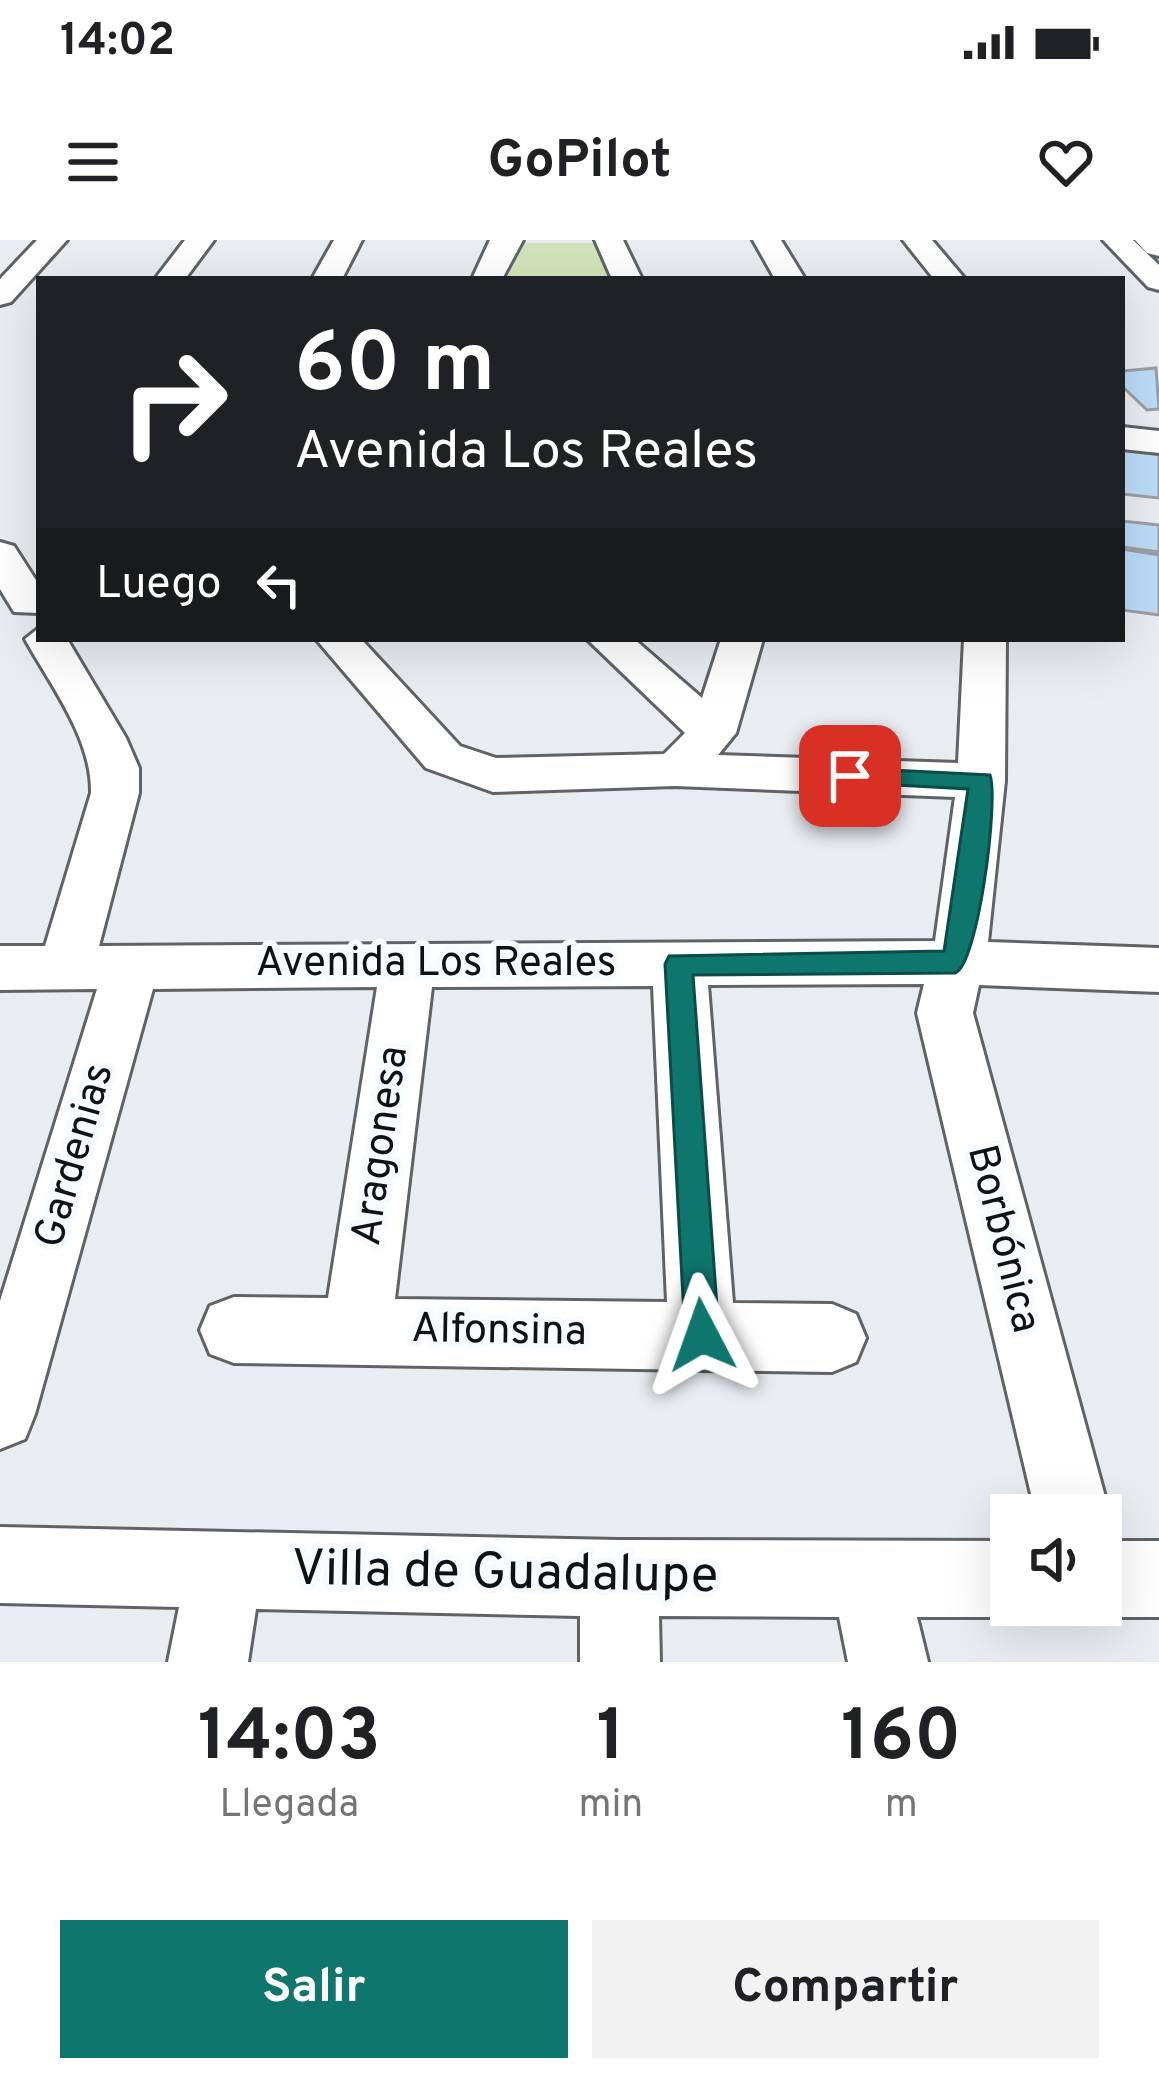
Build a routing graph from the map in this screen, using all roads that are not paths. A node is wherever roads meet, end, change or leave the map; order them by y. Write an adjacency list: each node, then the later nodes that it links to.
1 (200, 240): 12 (street)
2 (348, 240): 13 (street)
3 (509, 240): 14 (street)
4 (609, 240): 15 (street)
5 (767, 240): 16 (street)
6 (917, 240): 17 (street)
7 (1117, 240): 18 (street)
8 (1152, 240): 9 (main road)
9 (1159, 246)
10 (43, 252): 11 (street); 19 (street)
11 (0, 262)
12 (172, 276)
13 (329, 276)
14 (489, 276)
15 (626, 276)
16 (788, 276)
17 (947, 276)
18 (1159, 280)
19 (0, 296)
20 (1125, 416): 21 (street)
21 (1159, 420)
22 (1125, 438): 23 (street)
23 (1159, 442)
24 (0, 554): 25 (street)
25 (31, 617): 26 (street)
26 (0, 642)
27 (45, 642): 40 (street)
28 (340, 642): 33 (street)
29 (611, 642): 32 (street)
30 (741, 642): 32 (street)
31 (985, 642): 34 (street, Borbónica)
32 (713, 734): 33 (street)
33 (675, 770): 34 (street)
34 (981, 781): 36 (street, Borbónica)
35 (408, 962): 37 (street, Avenida Los Reales); 38 (street, Avenida Los Reales); 42 (street, Aragonesa)
36 (955, 962): 37 (street, Avenida Los Reales); 41 (street, Avenida Los Reales); 47 (street, Borbónica)
37 (679, 964): 44 (street)
38 (132, 967): 40 (street, Avenida Los Reales); 46 (street, Gardenias)
39 (0, 968): 40 (street, Avenida Los Reales)
40 (65, 970)
41 (1159, 970)
42 (357, 1329): 43 (street, Alfonsina); 44 (street, Alfonsina)
43 (234, 1330)
44 (702, 1335): 45 (street, Alfonsina)
45 (832, 1338)
46 (0, 1414)
47 (1068, 1494)
48 (0, 1565): 49 (street, Villa de Guadalupe)
49 (224, 1570): 50 (street, Villa de Guadalupe); 55 (street)
50 (619, 1578): 51 (street, Villa de Guadalupe); 56 (street)
51 (870, 1579): 52 (street, Villa de Guadalupe); 57 (street)
52 (990, 1579)
53 (1122, 1579): 54 (street)
54 (1159, 1580)
55 (208, 1662)
56 (620, 1662)
57 (888, 1662)

